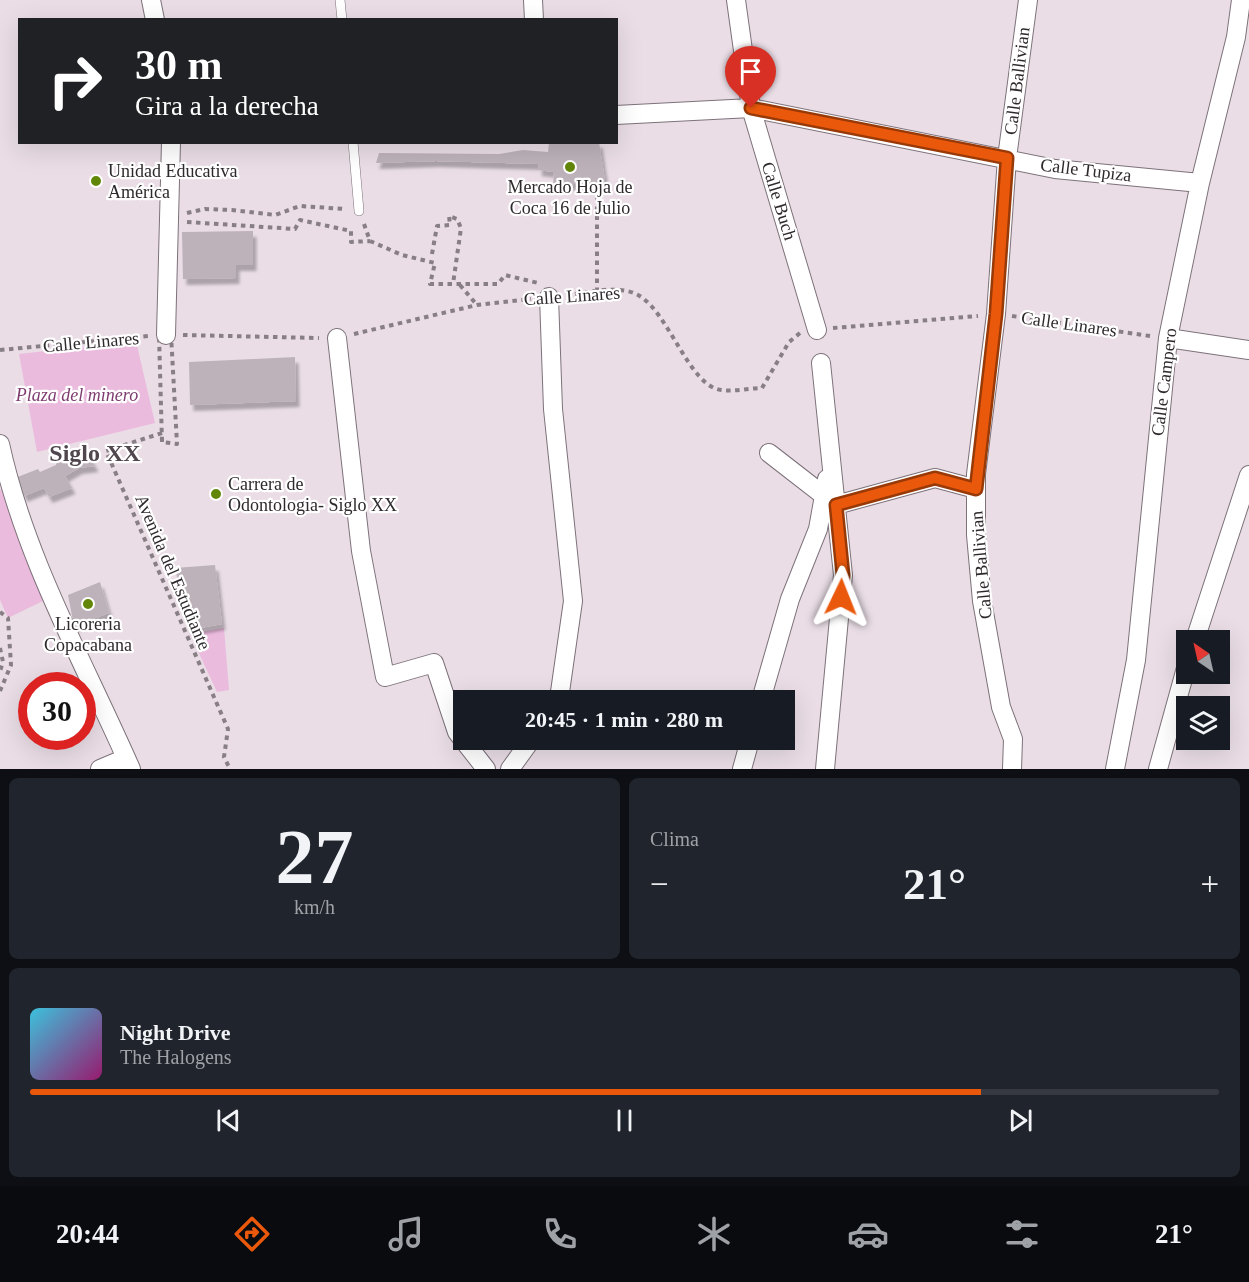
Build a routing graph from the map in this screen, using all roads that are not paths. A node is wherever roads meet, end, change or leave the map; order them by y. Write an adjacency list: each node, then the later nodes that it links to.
1 (151, 0): 7 (street)
2 (340, 0): 8 (lane)
3 (532, 0): 9 (street)
4 (736, 0): 11 (street, Calle Buch)
5 (1028, 0): 15 (street, Calle Ballivian)
6 (1241, 0): 10 (street, Calle Campero)
7 (155, 18)
8 (342, 18)
9 (534, 18)
10 (1243, 39): 16 (street, Calle Campero)
11 (751, 108): 12 (street, Calle Tupiza); 15 (street, Calle Tupiza); 19 (street, Calle Buch)
12 (618, 114)
13 (171, 144): 20 (street)
14 (354, 144): 17 (lane)
15 (1007, 158): 16 (street, Calle Tupiza); 28 (street, Calle Ballivian)
16 (1200, 183): 22 (street, Calle Campero)
17 (359, 211)
18 (554, 296): 32 (street)
19 (817, 330)
20 (165, 335)
21 (337, 338): 38 (street)
22 (1168, 338): 23 (street); 43 (street, Calle Campero)
23 (1249, 350)
24 (822, 363): 29 (street)
25 (0, 444): 36 (street)
26 (769, 453): 29 (street)
27 (1249, 474): 30 (street)
28 (976, 489): 29 (street); 42 (street, Calle Ballivian)
29 (830, 500): 33 (street); 41 (street)
30 (1198, 630)
31 (1182, 684): 44 (street)
32 (560, 690)
33 (764, 690)
34 (524, 750): 39 (street)
35 (747, 750): 40 (street)
36 (129, 764): 37 (street)
37 (100, 769)
38 (486, 769)
39 (510, 769)
40 (742, 769)
41 (825, 769)
42 (1012, 769)
43 (1115, 769)
44 (1158, 769)

